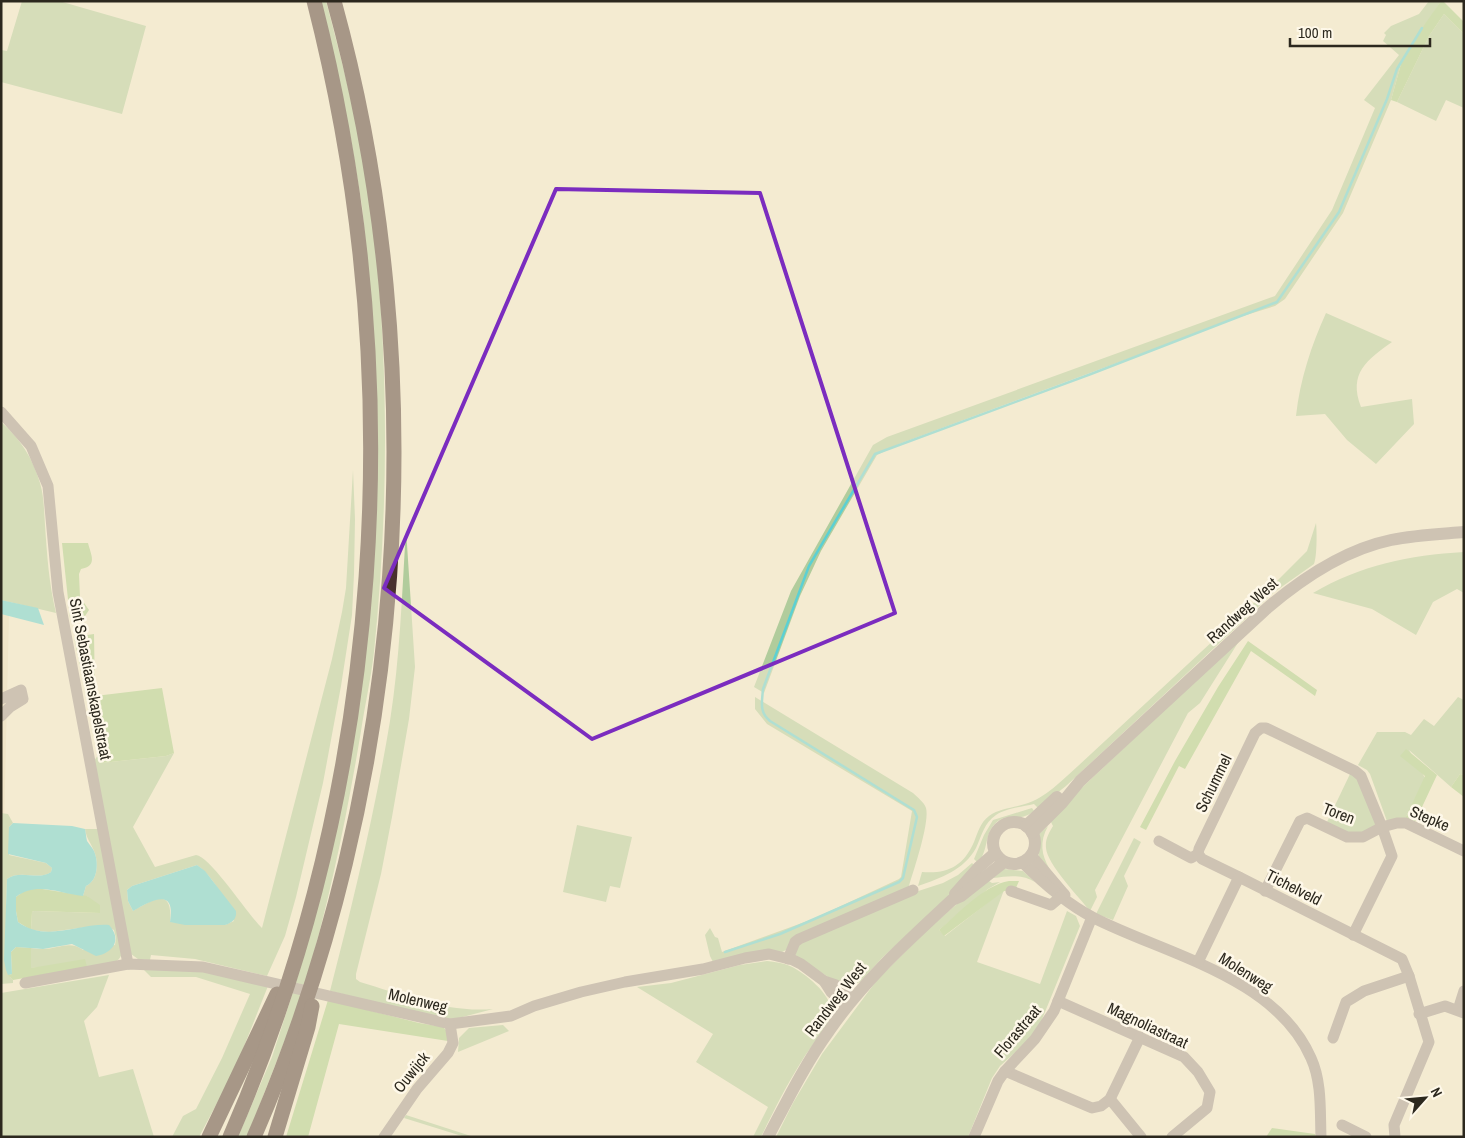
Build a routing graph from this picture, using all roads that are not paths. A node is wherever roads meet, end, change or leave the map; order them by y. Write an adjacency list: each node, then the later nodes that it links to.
1 (314, 1): 32 (highway)
2 (334, 1): 34 (highway)
3 (1, 412): 24 (street, Sint Sebastiaanskapelstraat)
4 (1464, 532): 9 (street, Randweg West)
5 (1, 699): 6 (street)
6 (1, 716)
7 (1261, 728): 8 (street, Toren); 12 (street, Schummel)
8 (1382, 827): 11 (street, Stepke); 18 (street, Toren); 21 (street, Toren)
9 (1029, 829): 13 (street); 14 (street)
10 (1159, 841): 12 (street)
11 (1464, 851)
12 (1198, 854): 15 (street)
13 (1000, 858): 14 (street); 29 (street, Randweg West)
14 (1027, 858): 19 (street, Molenweg)
15 (1239, 877): 18 (street, Tichelveld); 23 (street)
16 (914, 890): 22 (street)
17 (1011, 891): 19 (street)
18 (1266, 891): 21 (street, Tichelveld)
19 (1063, 895): 20 (street, Molenweg)
20 (1092, 917): 23 (street, Molenweg); 28 (street, Florastraat)
21 (1353, 935): 25 (street, Tichelveld)
22 (788, 959): 29 (street, Molenweg); 33 (street, Molenweg)
23 (1198, 962): 49 (street, Molenweg)
24 (128, 964): 26 (street, Molenweg); 33 (street, Molenweg)
25 (1409, 976): 31 (street, Tichelveld); 36 (street)
26 (25, 983)
27 (1464, 991): 30 (street)
28 (1058, 1001): 35 (street, Magnoliastraat); 37 (street, Florastraat)
29 (850, 1002): 45 (street, Randweg West)
30 (1461, 1011): 31 (street)
31 (1420, 1014): 51 (street, Tichelveld)
32 (271, 1018): 40 (highway); 41 (highway)
33 (450, 1024): 44 (street, Ouwijck)
34 (303, 1026): 42 (highway); 43 (highway)
35 (1140, 1037): 38 (street); 48 (street, Magnoliastraat)
36 (1333, 1038)
37 (1005, 1071): 38 (street); 46 (street, Florastraat)
38 (1110, 1099): 47 (street)
39 (1342, 1125): 50 (street)
40 (209, 1137)
41 (230, 1137)
42 (254, 1137)
43 (275, 1137)
44 (384, 1137)
45 (768, 1137)
46 (974, 1137)
47 (1142, 1137)
48 (1172, 1137)
49 (1321, 1137)
50 (1366, 1137)
51 (1395, 1137)

